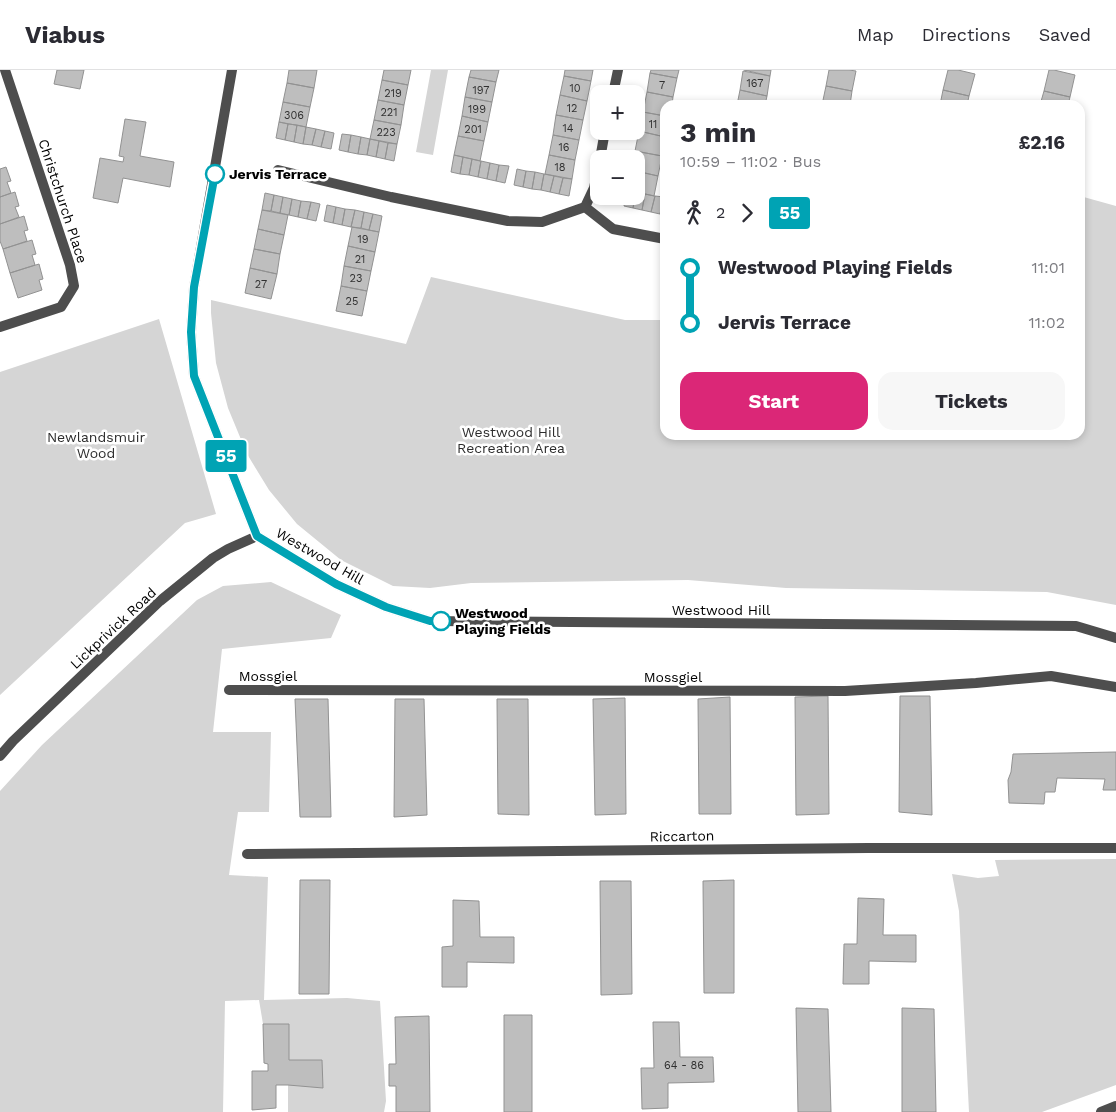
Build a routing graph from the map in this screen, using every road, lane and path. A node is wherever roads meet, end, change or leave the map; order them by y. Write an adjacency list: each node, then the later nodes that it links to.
1 (6, 70): 9 (street, Christchurch Place)
2 (232, 70): 10 (street, Westwood Hill)
3 (618, 70): 4 (street)
4 (615, 85)
5 (278, 170): 7 (street)
6 (590, 196): 7 (street)
7 (584, 207): 8 (street)
8 (660, 238)
9 (0, 326)
10 (257, 536): 11 (street, Westwood Hill); 14 (street, Lickprivick Road)
11 (1116, 638)
12 (1116, 687): 13 (street, Mossgiel)
13 (229, 690)
14 (0, 756)
15 (1116, 848): 16 (street, Riccarton)
16 (247, 854)
17 (1116, 1106): 18 (street)
18 (1102, 1112)

